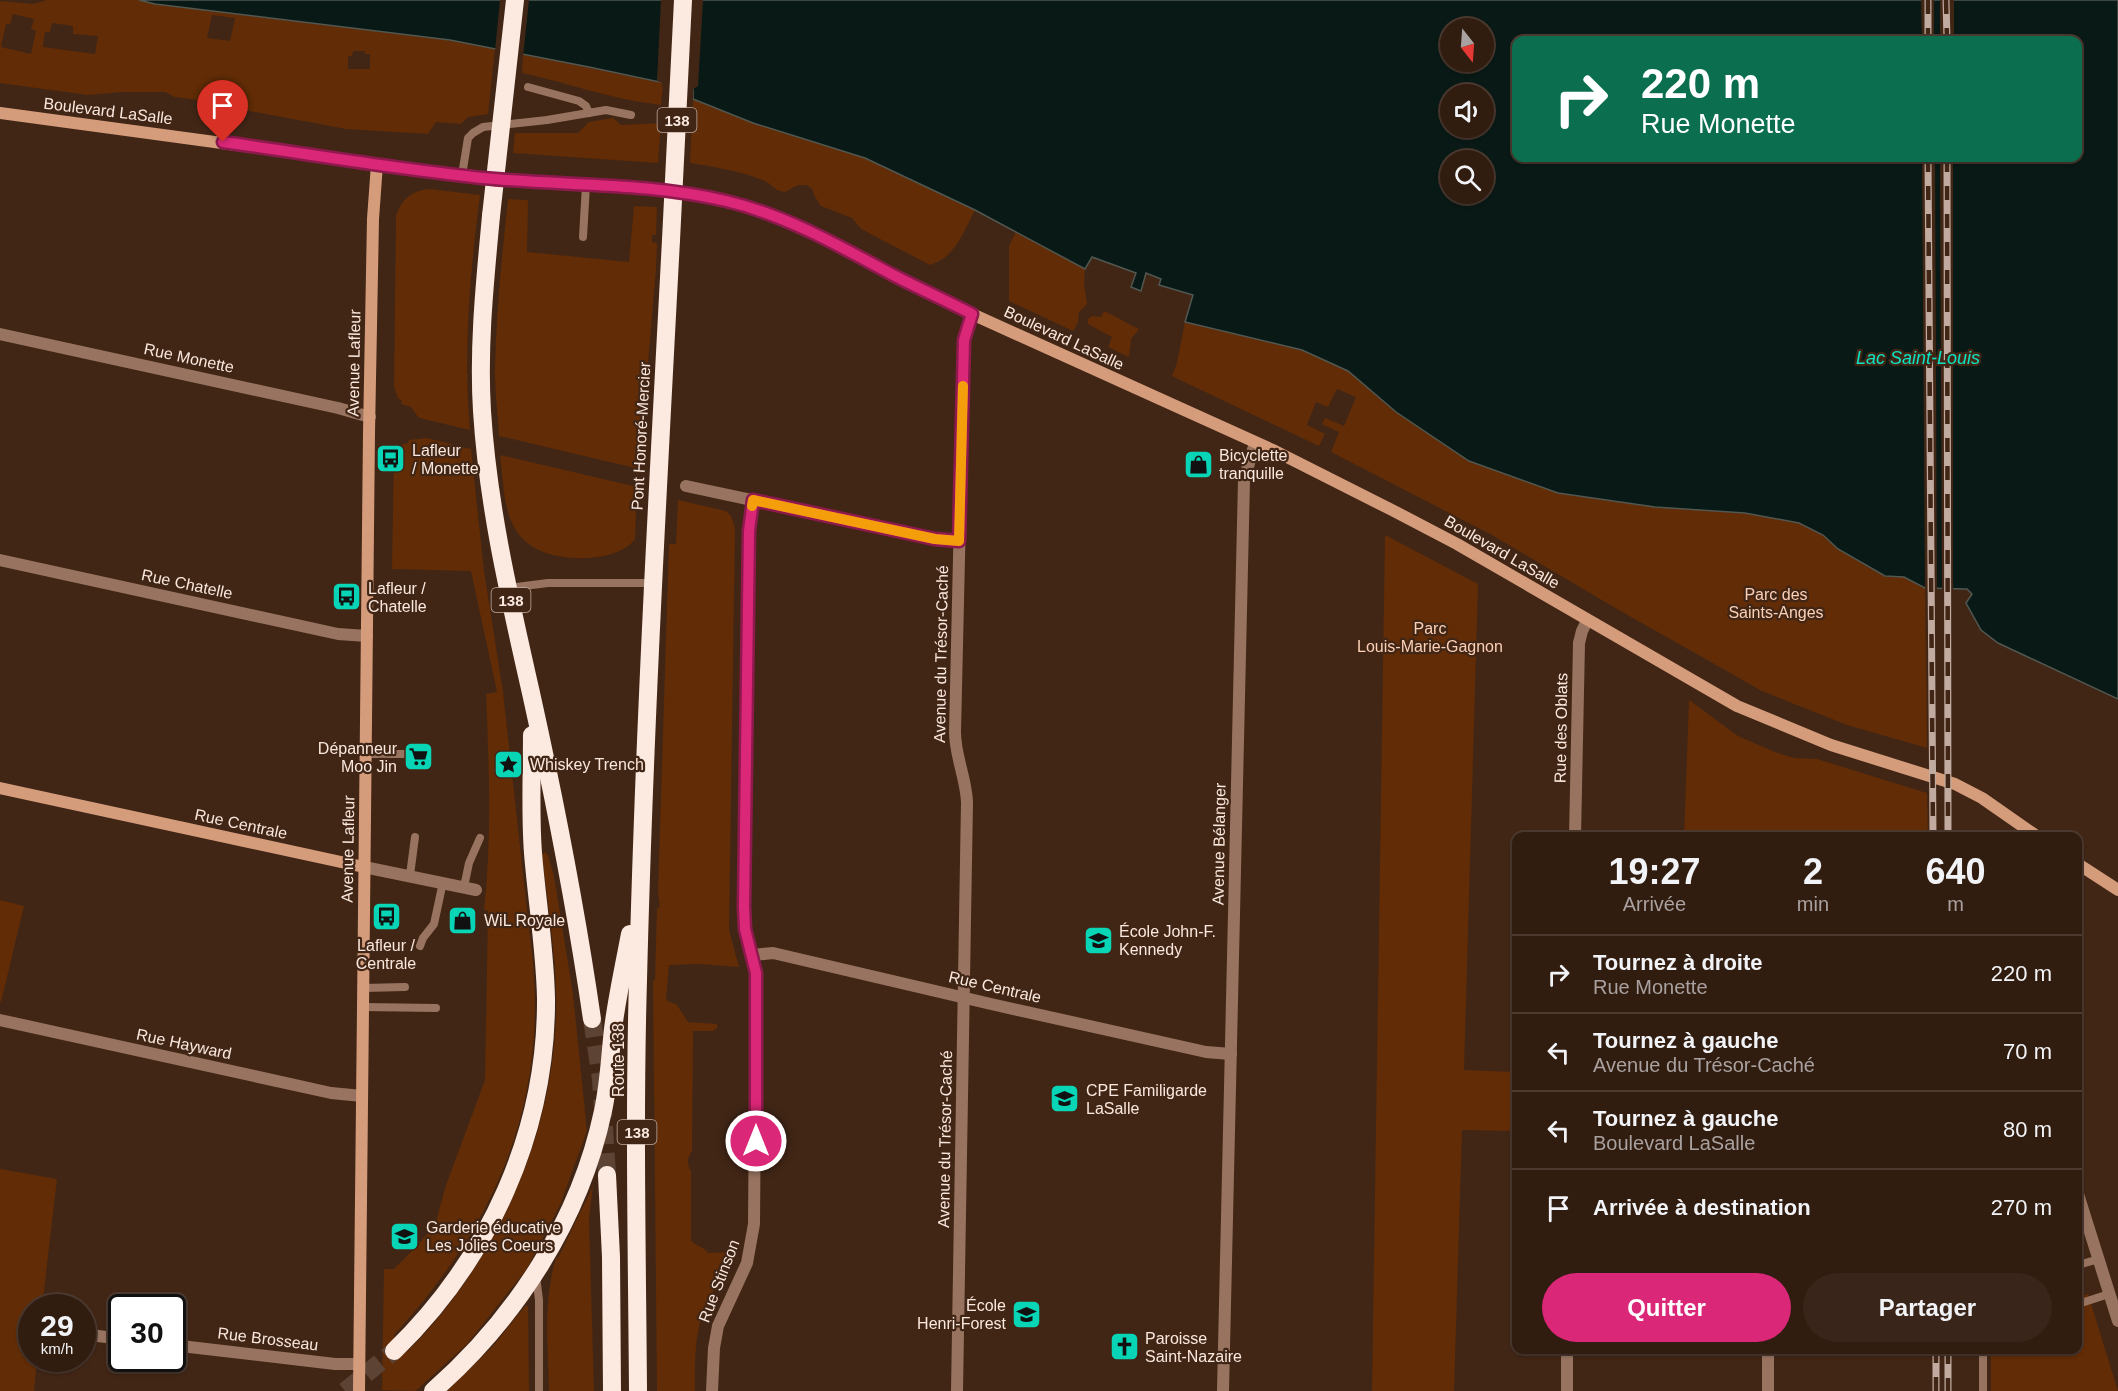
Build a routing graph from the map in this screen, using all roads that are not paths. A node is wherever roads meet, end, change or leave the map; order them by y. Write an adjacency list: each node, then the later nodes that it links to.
1 (515, 0): 20 (highway, 138, bridge)
2 (683, 0): 19 (highway, Pont Honoré-Mercier / 138, bridge)
3 (528, 87): 5 (lane)
4 (0, 113): 7 (main road, Boulevard LaSalle)
5 (589, 113): 6 (lane); 8 (lane)
6 (631, 115)
7 (377, 164): 8 (main road, Boulevard LaSalle); 13 (main road, Avenue Lafleur)
8 (462, 175): 9 (main road, Boulevard LaSalle)
9 (586, 185): 10 (lane); 11 (main road, Boulevard LaSalle)
10 (583, 237)
11 (972, 314): 14 (main road, Boulevard LaSalle); 17 (street, Avenue du Trésor-Caché)
12 (0, 334): 13 (street, Rue Monette)
13 (370, 417): 22 (main road, Avenue Lafleur)
14 (1255, 443): 21 (main road, Boulevard LaSalle); 47 (street, Avenue Bélanger)
15 (686, 486): 16 (street)
16 (753, 500): 17 (street); 39 (street, Rue Stinson)
17 (959, 541): 42 (street, Avenue du Trésor-Caché)
18 (0, 560): 22 (street, Rue Chatelle)
19 (653, 583): 20 (lane); 33 (highway, Pont Honoré-Mercier / 138)
20 (508, 588): 23 (highway, 138)
21 (1587, 621): 27 (street, Rue des Oblats); 28 (main road, Boulevard LaSalle)
22 (367, 636): 24 (main road, Avenue Lafleur)
23 (531, 694): 45 (highway, Route 138 / 138); 58 (highway)
24 (366, 754): 25 (lane); 31 (main road, Avenue Lafleur)
25 (408, 754)
26 (0, 788): 31 (main road, Rue Centrale)
27 (1575, 832)
28 (2028, 832)
29 (415, 837): 34 (lane)
30 (480, 838): 36 (lane)
31 (364, 867): 34 (street, Rue Centrale); 41 (main road, Avenue Lafleur)
32 (2082, 867): 37 (main road)
33 (641, 874): 53 (highway); 67 (highway, Route 138 / 138)
34 (410, 875): 35 (street, Rue Centrale)
35 (443, 882): 36 (street, Rue Centrale); 38 (lane)
36 (470, 888)
37 (2118, 890)
38 (420, 946)
39 (753, 955): 42 (street, Rue Centrale); 68 (street, Rue Stinson)
40 (405, 987): 41 (lane)
41 (363, 988): 43 (main road, Avenue Lafleur)
42 (964, 998): 47 (street, Rue Centrale); 69 (street, Avenue du Trésor-Caché)
43 (363, 1007): 44 (lane); 48 (main road, Avenue Lafleur)
44 (436, 1008)
45 (592, 1019)
46 (0, 1020): 48 (street, Rue Hayward)
47 (1231, 1054): 70 (street, Avenue Bélanger)
48 (362, 1096): 62 (main road, Avenue Lafleur)
49 (607, 1175): 66 (highway)
50 (2082, 1206): 51 (street)
51 (2099, 1259): 52 (lane); 54 (street)
52 (2082, 1264)
53 (536, 1272): 64 (highway); 65 (lane)
54 (2109, 1294): 55 (lane); 56 (street)
55 (2082, 1303)
56 (2118, 1321)
57 (186, 1347): 62 (street, Rue Brosseau)
58 (394, 1351)
59 (1567, 1354): 71 (street)
60 (1768, 1354): 72 (street)
61 (1983, 1354): 73 (lane)
62 (359, 1364): 63 (main road, Avenue Lafleur)
63 (359, 1391)
64 (433, 1391)
65 (539, 1391)
66 (612, 1391)
67 (638, 1391)
68 (712, 1391)
69 (957, 1391)
70 (1223, 1391)
71 (1567, 1391)
72 (1768, 1391)
73 (1983, 1391)

